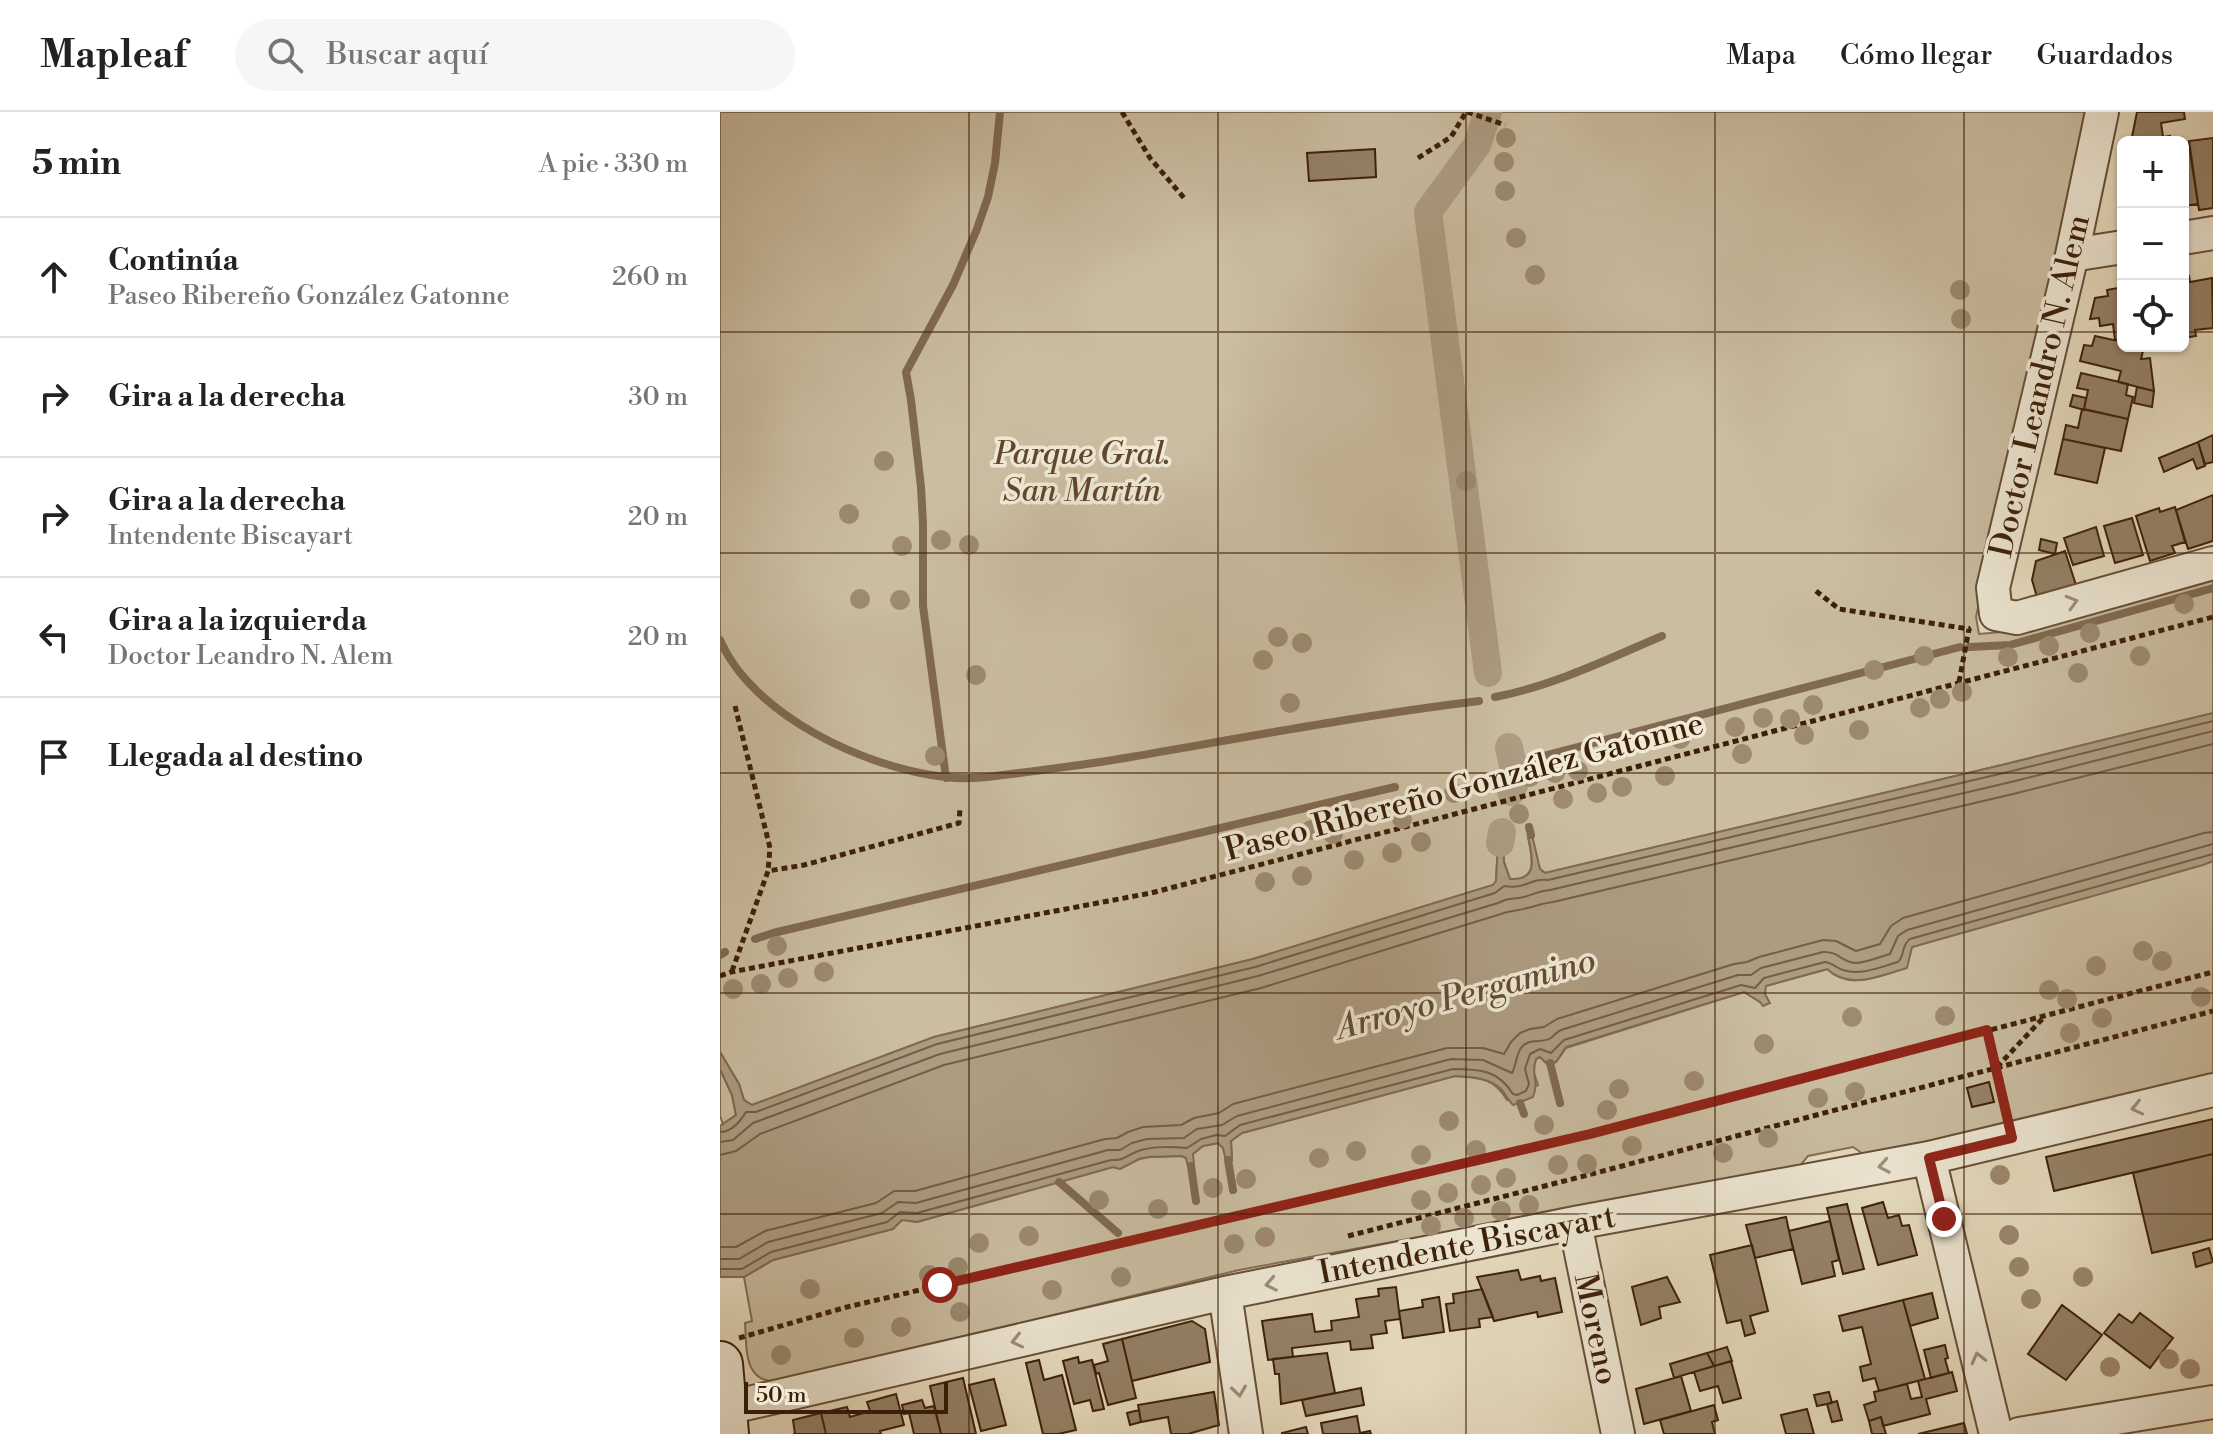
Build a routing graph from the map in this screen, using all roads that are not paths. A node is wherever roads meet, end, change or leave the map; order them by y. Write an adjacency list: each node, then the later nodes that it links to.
1 (2102, 112): 5 (street, Doctor Leandro N. Alem)
2 (2213, 233): 3 (street)
3 (2189, 237)
4 (2117, 248): 5 (street)
5 (2072, 255): 6 (street, Doctor Leandro N. Alem, one-way to 6)
6 (2213, 563)
7 (2213, 1090): 8 (street, Intendente Biscayart, one-way to 8)
8 (1929, 1158): 9 (street, Intendente Biscayart, one-way to 9); 16 (street, one-way to 8)
9 (1575, 1223): 10 (street, Intendente Biscayart, one-way to 10); 15 (street, Moreno)
10 (1225, 1293): 13 (street, Intendente Biscayart, one-way to 13); 14 (street, one-way to 14)
11 (739, 1347): 13 (main road)
12 (2213, 1402): 17 (street)
13 (725, 1421)
14 (1246, 1434)
15 (1618, 1434)
16 (1996, 1434)
17 (2019, 1434)

